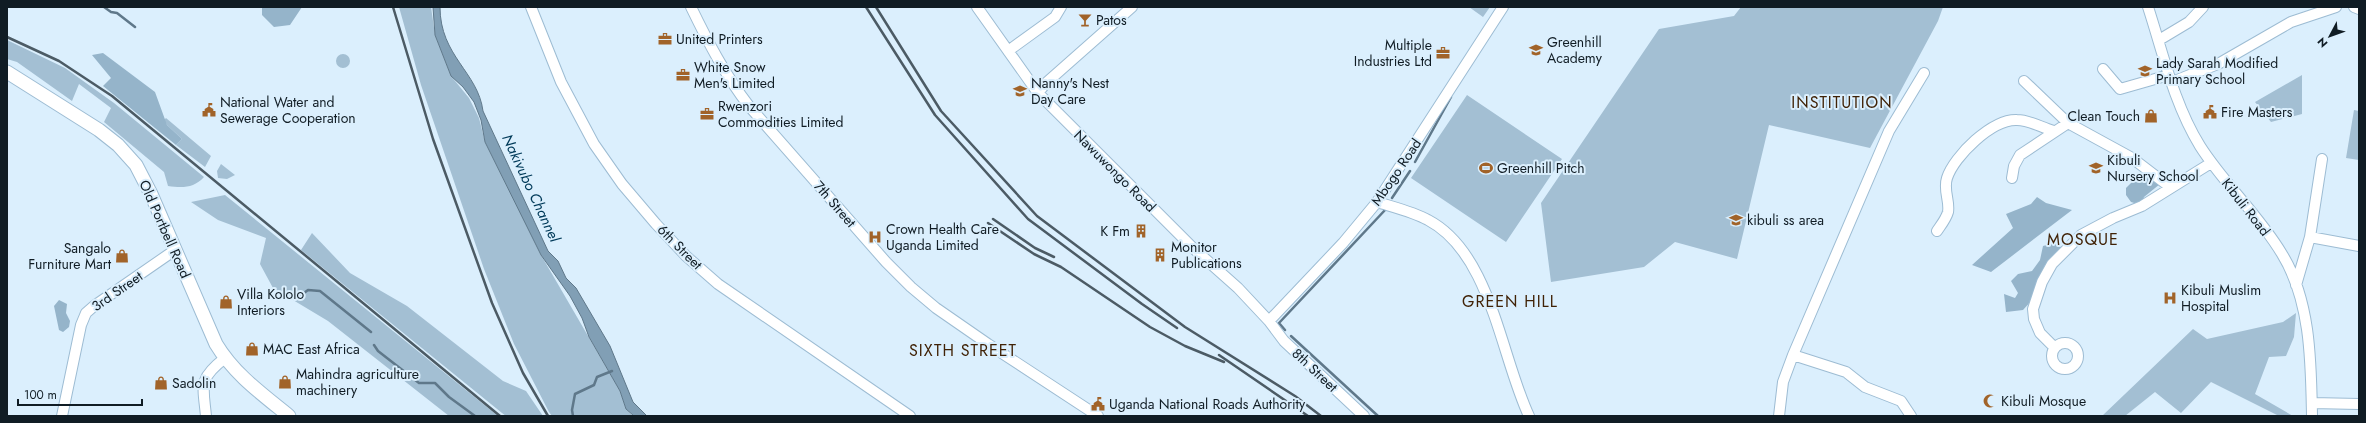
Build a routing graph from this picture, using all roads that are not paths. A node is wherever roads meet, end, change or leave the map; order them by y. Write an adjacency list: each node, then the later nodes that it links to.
1 (531, 7): 41 (street, 6th Street)
2 (691, 7): 42 (street, 7th Street)
3 (977, 7): 13 (street, Nawuwongo Road)
4 (1061, 7): 13 (street)
5 (1132, 7): 19 (street)
6 (1503, 7): 26 (street, Mbogo Road)
7 (2148, 7): 12 (street, Kibuli Road)
8 (2203, 7): 12 (street)
9 (2336, 7): 17 (street)
10 (2354, 7): 11 (street)
11 (2359, 9)
12 (2159, 40): 17 (street, Kibuli Road)
13 (1008, 51): 19 (street, Nawuwongo Road)
14 (2103, 69): 17 (street)
15 (7, 72): 30 (main road, Old Portbell Road)
16 (1924, 73): 34 (street)
17 (2170, 78): 23 (street, Kibuli Road)
18 (2024, 81): 20 (street)
19 (1038, 93): 32 (street, Nawuwongo Road)
20 (2068, 123): 21 (street); 25 (street)
21 (2054, 131): 24 (street); 27 (street)
22 (2322, 159): 28 (street)
23 (2211, 163): 25 (street); 31 (street, Kibuli Road)
24 (2012, 178)
25 (2170, 187): 33 (street)
26 (1377, 202): 32 (street, Mbogo Road); 44 (street)
27 (1938, 231)
28 (2310, 237): 29 (street); 31 (street)
29 (2359, 246)
30 (175, 250): 35 (main road, Old Portbell Road); 38 (street, 3rd Street)
31 (2296, 285): 36 (street, Kibuli Road)
32 (1269, 321): 43 (street, 8th Street)
33 (2054, 347): 33 (street)
34 (1792, 355): 45 (street); 46 (street)
35 (225, 358): 39 (street); 40 (main road, Old Portbell Road)
36 (2312, 403): 37 (street); 47 (street, Kibuli Road)
37 (2359, 404)
38 (62, 416)
39 (206, 416)
40 (288, 416)
41 (910, 416)
42 (1098, 416)
43 (1364, 416)
44 (1529, 416)
45 (1779, 416)
46 (1911, 416)
47 (2312, 416)

